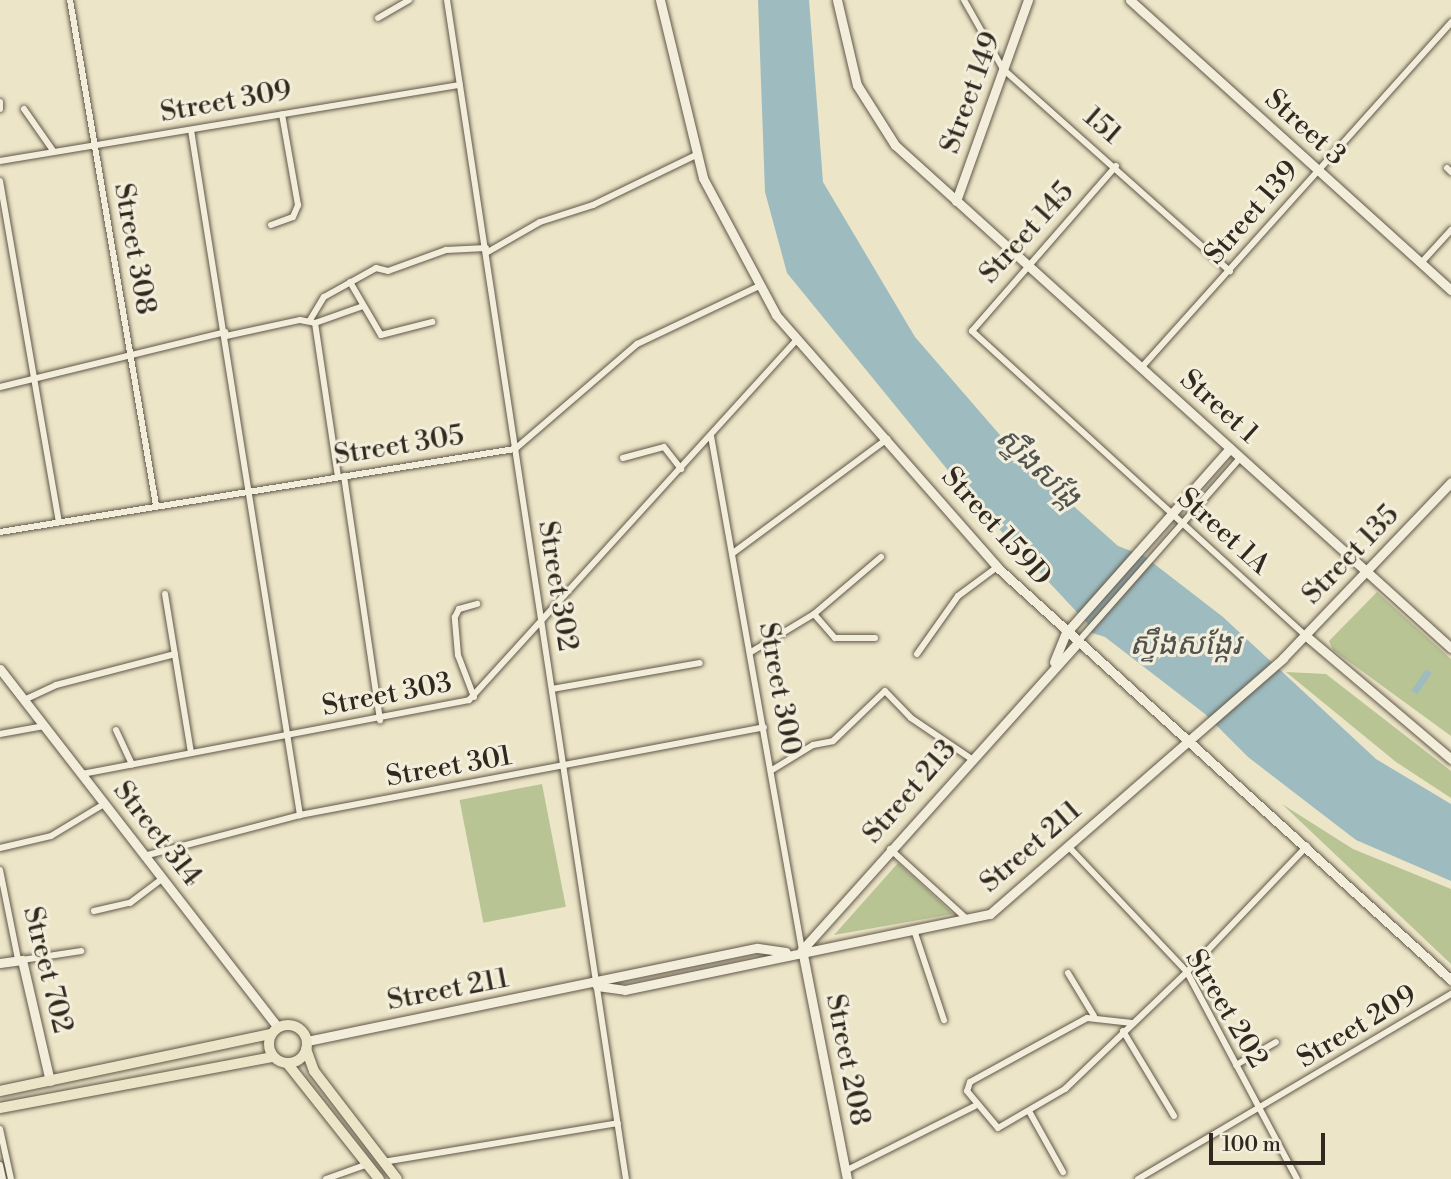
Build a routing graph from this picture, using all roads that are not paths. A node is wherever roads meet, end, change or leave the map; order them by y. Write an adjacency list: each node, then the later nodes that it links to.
1 (70, 0): 18 (street, Street 308)
2 (410, 0): 9 (street)
3 (447, 0): 12 (street, Street 302)
4 (660, 0): 21 (street, Street 159D)
5 (837, 0): 26 (street, Street 1)
6 (964, 0): 11 (street, 151)
7 (1028, 0): 11 (street, Street 149)
8 (1130, 0): 24 (street, Street 3)
9 (378, 18)
10 (1451, 22): 24 (street, Street 139)
11 (1003, 69): 23 (street, 151); 26 (street, Street 149)
12 (460, 85): 16 (street, Street 309); 29 (street, Street 302)
13 (0, 102): 15 (street)
14 (24, 109): 20 (street)
15 (0, 110)
16 (282, 114): 17 (street, Street 309); 27 (street)
17 (191, 130): 18 (street, Street 309); 40 (street)
18 (95, 146): 20 (street, Street 309); 42 (street, Street 308)
19 (0, 151): 22 (street)
20 (54, 152): 22 (street, Street 309)
21 (696, 155): 29 (street); 34 (street, Street 159D)
22 (1, 161)
23 (1115, 166): 31 (street, Street 145); 32 (street, 151)
24 (1318, 170): 30 (street, Street 3); 32 (street, Street 139)
25 (0, 181): 44 (street)
26 (956, 201): 31 (street, Street 1)
27 (271, 225)
28 (1451, 230): 30 (street)
29 (486, 251): 33 (street); 49 (street, Street 302)
30 (1421, 263): 35 (street, Street 3)
31 (1026, 264): 39 (street, Street 145); 43 (street, Street 1)
32 (1230, 271): 43 (street, Street 139)
33 (349, 282): 36 (street); 37 (street)
34 (757, 288): 41 (street, Street 159D); 49 (street)
35 (1451, 290)
36 (363, 306): 37 (street); 38 (street)
37 (312, 322): 40 (street); 53 (street)
38 (432, 322)
39 (972, 331): 57 (street, Street 1A)
40 (226, 334): 42 (street); 55 (street)
41 (797, 339): 46 (street, Street 303); 47 (street, Street 159D)
42 (131, 356): 44 (street); 56 (street, Street 308)
43 (1141, 368): 48 (street, Street 1)
44 (36, 380): 45 (street); 58 (street)
45 (0, 387)
46 (711, 436): 52 (street, Street 303); 61 (street, Street 300)
47 (887, 439): 61 (street); 63 (street, Street 159D)
48 (1230, 448): 51 (street, Street 1); 57 (street, Street 213)
49 (515, 449): 53 (street, Street 305); 68 (street, Street 302)
50 (623, 458): 52 (street)
51 (1240, 458): 59 (street); 64 (street, Street 1)
52 (681, 469): 68 (street, Street 303)
53 (341, 476): 55 (street, Street 305); 83 (street)
54 (1451, 482): 64 (street, Street 135)
55 (252, 490): 56 (street, Street 305); 88 (street)
56 (156, 505): 58 (street, Street 305)
57 (1170, 515): 59 (street, Street 1A); 69 (street, Street 213)
58 (59, 521): 60 (street, Street 305)
59 (1181, 525): 70 (street, Street 1A); 72 (street, Street 213)
60 (0, 532)
61 (733, 553): 74 (street, Street 300)
62 (881, 557): 67 (street)
63 (997, 567): 69 (street, Street 159D); 76 (street)
64 (1368, 573): 70 (street, Street 135); 73 (street, Street 1)
65 (165, 594): 75 (street)
66 (477, 604): 81 (street)
67 (814, 614): 71 (street); 74 (street)
68 (541, 620): 80 (street, Street 302); 81 (street, Street 303)
69 (1066, 633): 72 (street, Street 159D); 78 (street, Street 213)
70 (1305, 635): 89 (street, Street 135); 92 (street, Street 1A)
71 (875, 638)
72 (1077, 643): 78 (street, Street 213); 89 (street, Street 159D)
73 (1451, 648)
74 (751, 652): 85 (street, Street 300)
75 (175, 654): 82 (street); 90 (street)
76 (917, 654)
77 (700, 663): 80 (street)
78 (1053, 664): 91 (street, Street 213)
79 (0, 669): 82 (street, Street 314)
80 (552, 689): 94 (street, Street 302)
81 (474, 697): 83 (street, Street 303)
82 (24, 700): 84 (street, Street 314)
83 (380, 720): 88 (street, Street 303)
84 (44, 726): 87 (street); 96 (street, Street 314)
85 (764, 727): 94 (street, Street 301); 95 (street, Street 300)
86 (117, 730): 93 (street)
87 (0, 734)
88 (285, 736): 90 (street, Street 303); 98 (street)
89 (1190, 736): 99 (street, Street 211); 100 (street, Street 159D)
90 (191, 753): 93 (street, Street 303)
91 (970, 758): 95 (street); 102 (street, Street 213)
92 (1451, 759)
93 (132, 764): 96 (street, Street 303)
94 (564, 768): 98 (street, Street 301); 117 (street, Street 302)
95 (772, 771): 109 (street, Street 300)
96 (82, 774): 97 (street, Street 314)
97 (104, 804): 101 (street); 103 (street, Street 314)
98 (300, 816): 103 (street, Street 301)
99 (1068, 846): 107 (street, Street 211); 114 (street, Street 202)
100 (1307, 846): 114 (street); 116 (street, Street 159D)
101 (0, 848)
102 (890, 849): 107 (street); 109 (street, Street 213)
103 (144, 856): 105 (street, Street 314)
104 (0, 870): 112 (street, Street 702)
105 (162, 879): 106 (street); 122 (street, Street 314)
106 (94, 911)
107 (969, 921): 108 (street, Street 211)
108 (914, 930): 109 (street, Street 211); 120 (street)
109 (802, 950): 111 (street, Street 211); 142 (street, Street 208)
110 (81, 951): 112 (street)
111 (788, 953): 117 (street, Street 211); 117 (street, Street 211)
112 (20, 960): 113 (street); 129 (street, Street 702)
113 (0, 963)
114 (1187, 971): 121 (street); 128 (street, Street 202)
115 (1068, 973): 119 (street)
116 (1451, 980)
117 (597, 986): 125 (street, Street 211); 136 (street, Street 302)
118 (1451, 994): 133 (street, Street 209)
119 (1094, 1016): 121 (street); 131 (street)
120 (944, 1020)
121 (1132, 1023): 123 (street)
122 (274, 1031): 125 (main road); 126 (main road); 129 (main road)
123 (1123, 1031): 134 (street); 135 (street)
124 (1276, 1042): 128 (street)
125 (307, 1045): 127 (main road); 138 (main road)
126 (273, 1056): 127 (main road); 132 (main road)
127 (287, 1063): 139 (main road)
128 (1236, 1065): 133 (street, Street 202)
129 (50, 1081): 130 (main road)
130 (0, 1091)
131 (975, 1106): 134 (street); 142 (street)
132 (0, 1108)
133 (1259, 1108): 149 (street, Street 209); 150 (street, Street 202)
134 (1029, 1111): 141 (street)
135 (1174, 1116)
136 (618, 1123): 138 (street); 148 (street, Street 302)
137 (0, 1129): 144 (street)
138 (383, 1162): 147 (main road)
139 (368, 1164): 145 (street); 146 (main road)
140 (0, 1165): 143 (street)
141 (1063, 1172)
142 (846, 1175)
143 (3, 1179)
144 (11, 1179)
145 (326, 1179)
146 (379, 1179)
147 (397, 1179)
148 (626, 1179)
149 (1138, 1179)
150 (1297, 1179)

